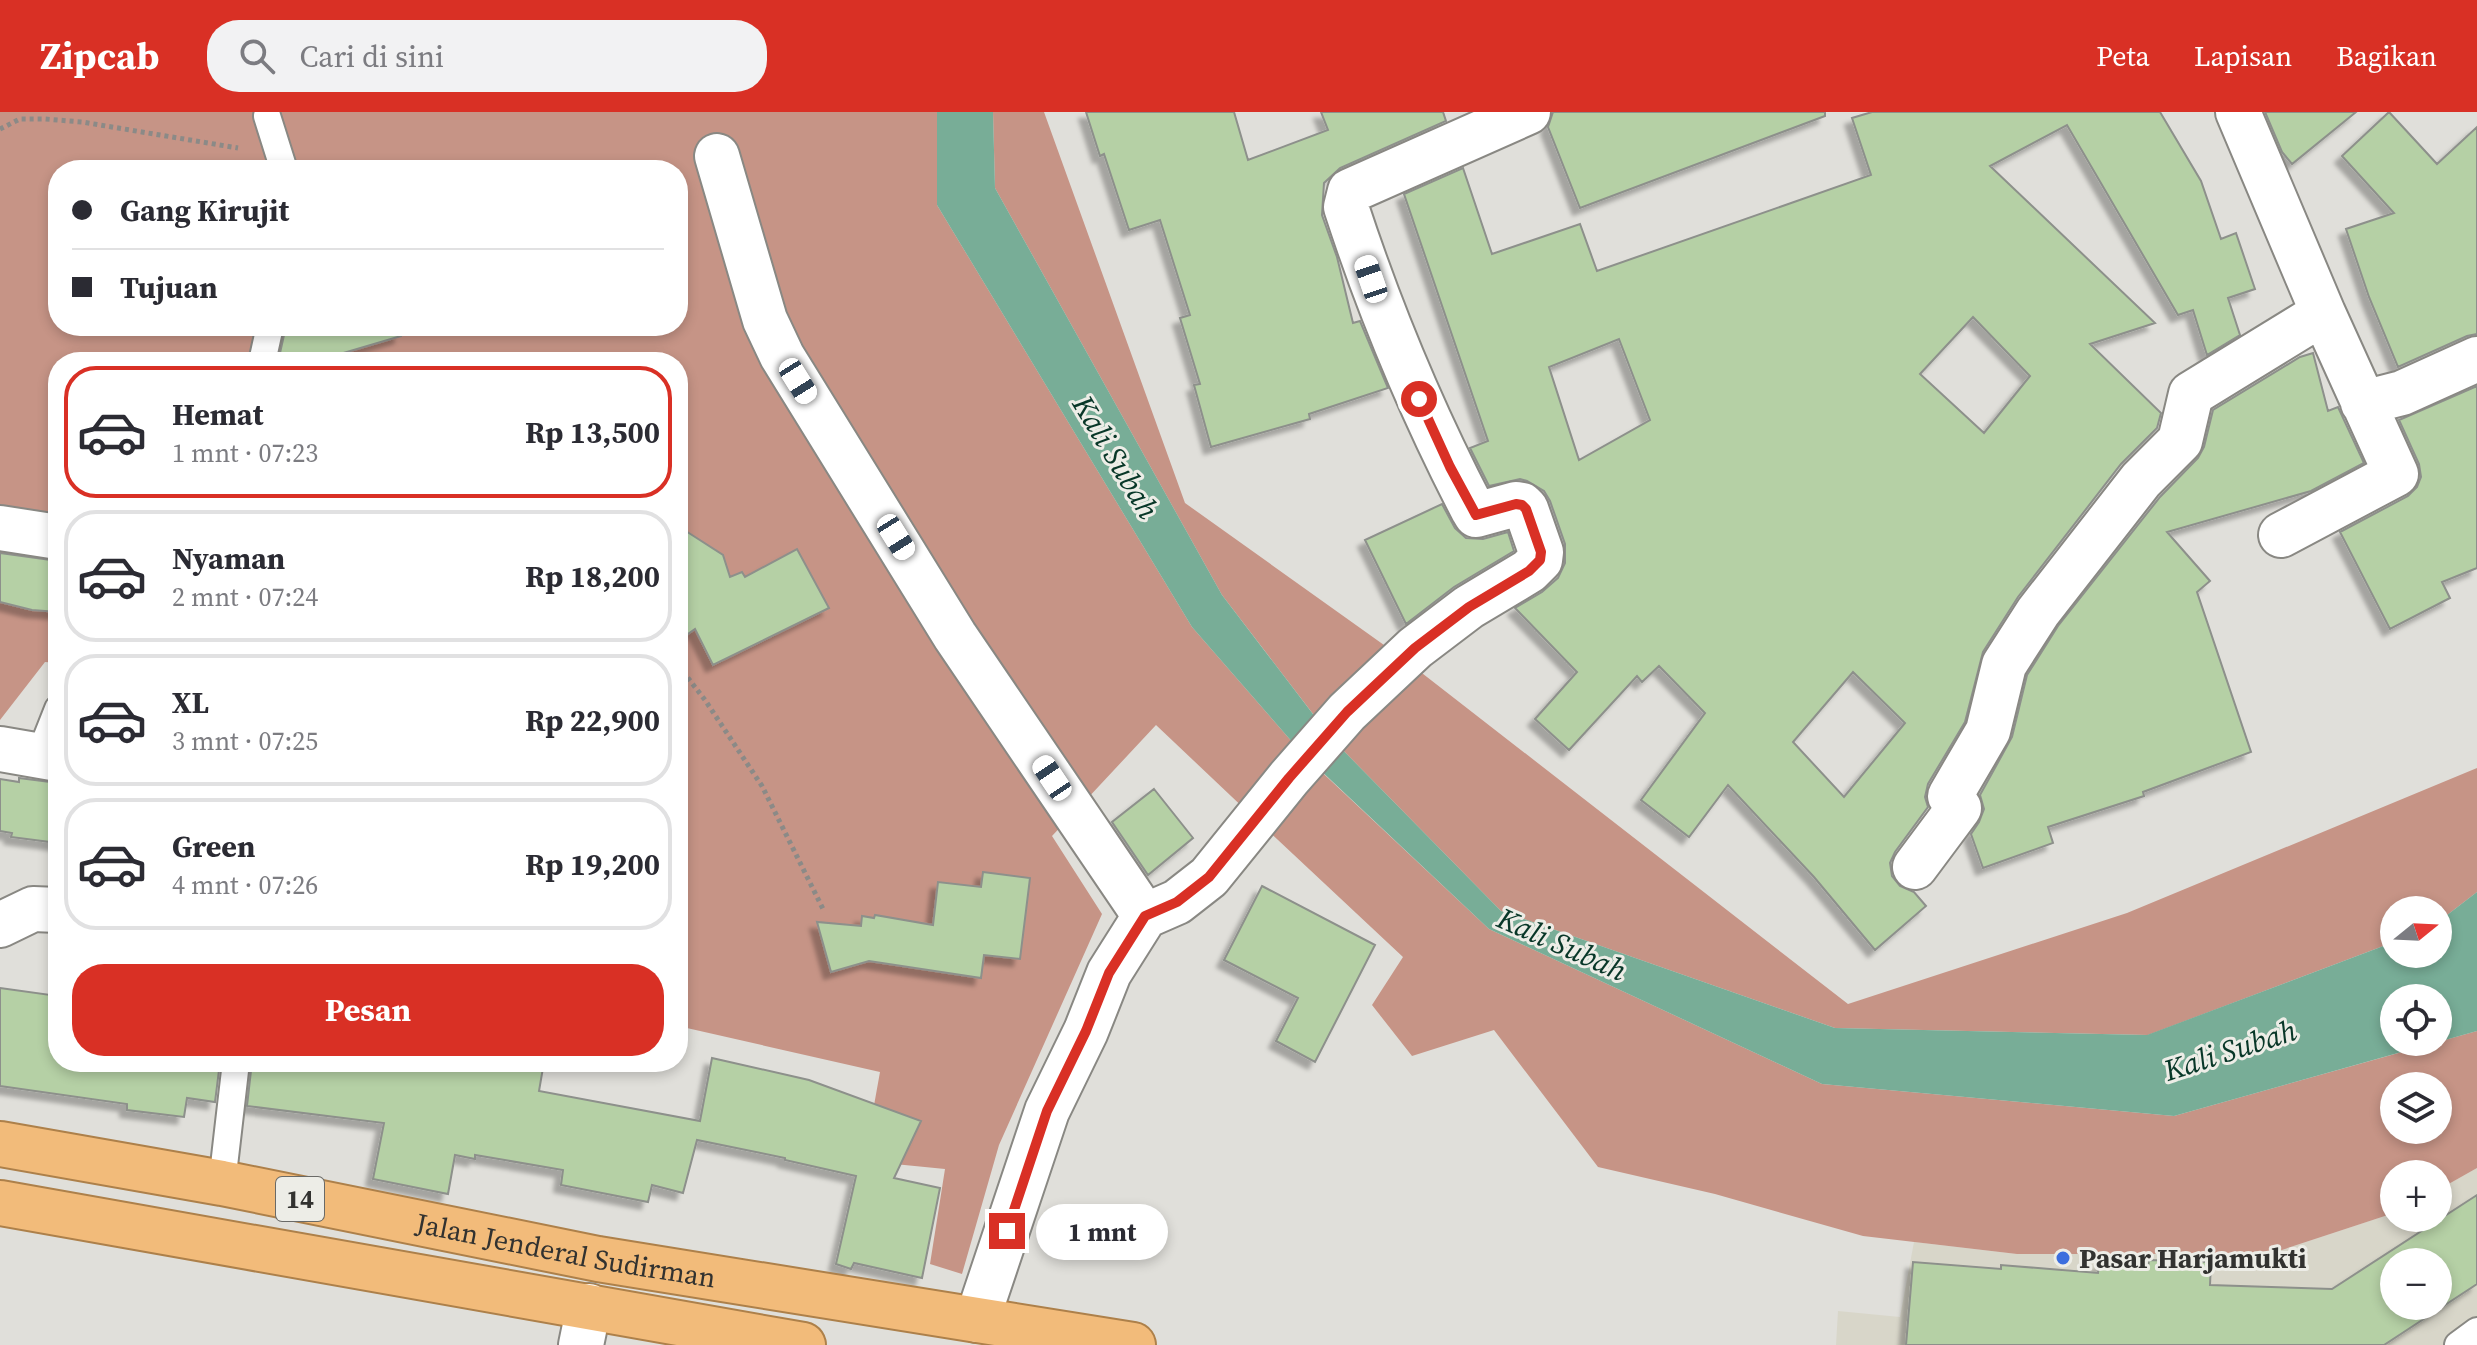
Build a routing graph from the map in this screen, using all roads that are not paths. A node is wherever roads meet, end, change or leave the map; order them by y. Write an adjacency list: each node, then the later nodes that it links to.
1 (1528, 112): 16 (street)
2 (2238, 112): 6 (street)
3 (267, 116): 5 (lane)
4 (717, 156): 16 (street)
5 (281, 160)
6 (2323, 313): 8 (street); 14 (street)
7 (2477, 359): 8 (street)
8 (2363, 403): 11 (street)
9 (0, 528): 10 (street)
10 (48, 535)
11 (2281, 535)
12 (48, 727): 13 (lane)
13 (32, 755)
14 (1915, 867)
15 (48, 910): 17 (street)
16 (1145, 916): 23 (street)
17 (0, 925)
18 (235, 1072): 20 (lane)
19 (0, 1144): 20 (highway, Jalan Jenderal Sudirman / 14)
20 (222, 1183): 22 (highway, Jalan Jenderal Sudirman / 14)
21 (0, 1203): 24 (highway, Jalan Jenderal Sudirman / 14)
22 (598, 1259): 23 (highway, Jalan Jenderal Sudirman / 14); 24 (highway)
23 (977, 1320): 27 (highway, Jalan Jenderal Sudirman / 14)
24 (585, 1325): 26 (highway, Jalan Jenderal Sudirman / 14)
25 (2477, 1331): 28 (lane)
26 (803, 1345)
27 (1133, 1345)
28 (2458, 1345)

